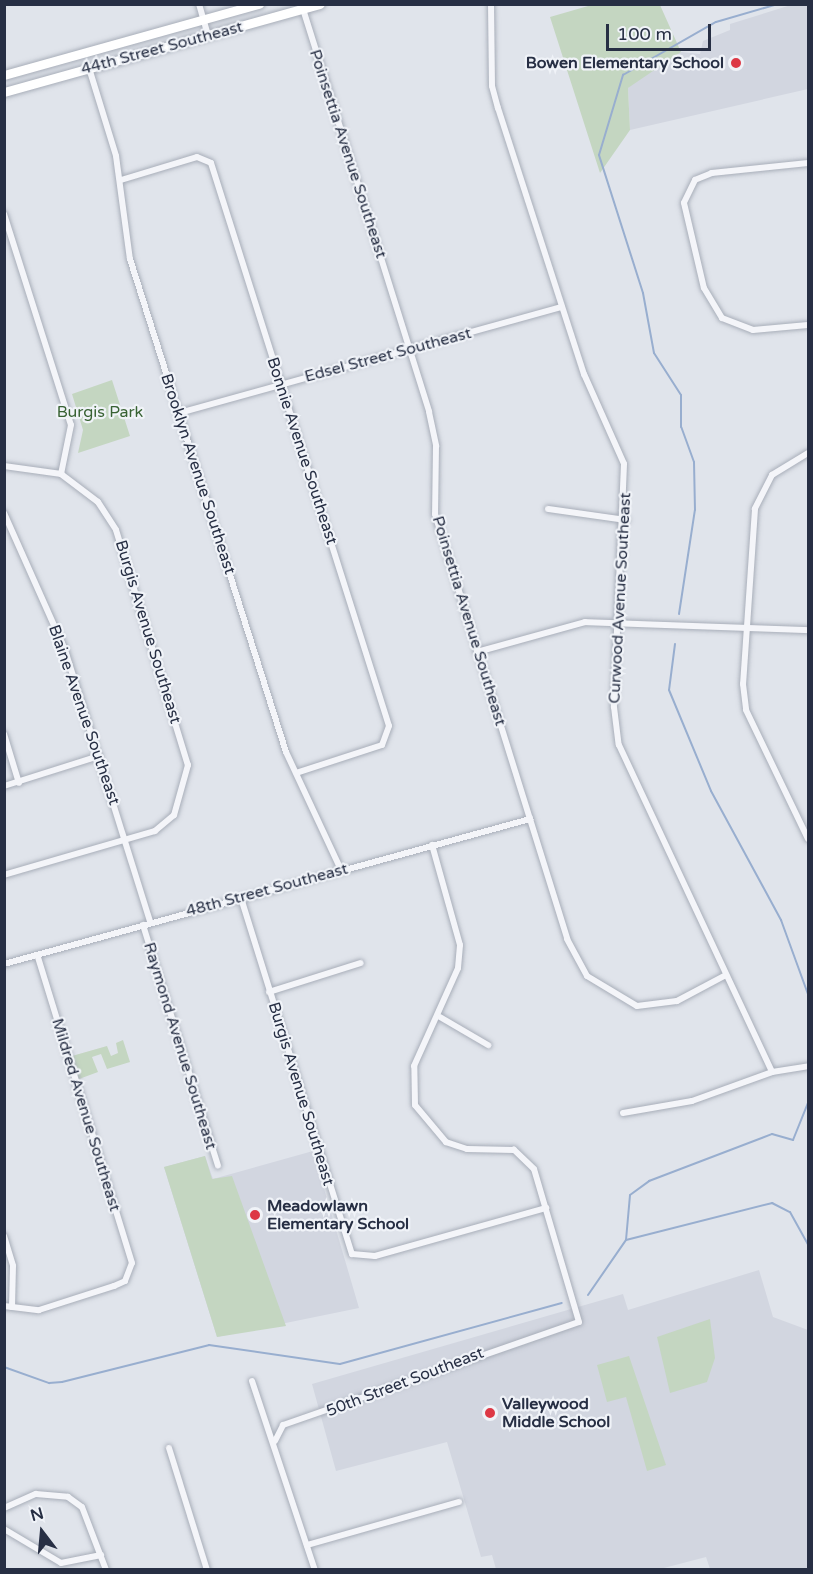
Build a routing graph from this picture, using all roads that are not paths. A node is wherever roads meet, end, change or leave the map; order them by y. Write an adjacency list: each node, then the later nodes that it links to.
1 (199, 4): 6 (street)
2 (259, 4): 6 (main road, 44th Street Southeast)
3 (320, 4): 5 (main road, 44th Street Southeast)
4 (491, 4): 14 (street, Curwood Avenue Southeast)
5 (303, 7): 7 (main road, 44th Street Southeast); 16 (street, Poinsettia Avenue Southeast)
6 (204, 19): 7 (street); 9 (main road, 44th Street Southeast)
7 (208, 35): 8 (main road, 44th Street Southeast)
8 (89, 68): 10 (main road, 44th Street Southeast); 12 (street, Brooklyn Avenue Southeast)
9 (4, 75)
10 (4, 92)
11 (808, 163): 15 (street)
12 (121, 180): 17 (street, Bonnie Avenue Southeast); 18 (street, Brooklyn Avenue Southeast)
13 (4, 214): 21 (street)
14 (562, 307): 16 (street, Edsel Street Southeast); 24 (street, Curwood Avenue Southeast)
15 (808, 324)
16 (410, 349): 17 (street, Edsel Street Southeast); 28 (street, Poinsettia Avenue Southeast)
17 (280, 384): 18 (street, Edsel Street Southeast); 31 (street, Bonnie Avenue Southeast)
18 (179, 413): 31 (street, Brooklyn Avenue Southeast)
19 (808, 453): 27 (street)
20 (4, 466): 21 (street)
21 (61, 474): 35 (street, Burgis Avenue Southeast)
22 (548, 509): 24 (street)
23 (4, 513): 30 (street, Blaine Avenue Southeast)
24 (626, 520): 25 (street, Curwood Avenue Southeast)
25 (619, 623): 27 (street); 28 (street); 46 (street, Curwood Avenue Southeast)
26 (808, 630): 27 (street)
27 (746, 631): 36 (street)
28 (477, 652): 34 (street, Poinsettia Avenue Southeast)
29 (4, 734): 32 (street)
30 (99, 756): 32 (street); 35 (street, Blaine Avenue Southeast)
31 (296, 773): 38 (street, Brooklyn Avenue Southeast)
32 (19, 783): 33 (street)
33 (4, 786)
34 (530, 819): 37 (street, 48th Street Southeast); 46 (street, Poinsettia Avenue Southeast)
35 (125, 839): 39 (street); 41 (street, Blaine Avenue Southeast)
36 (808, 839)
37 (432, 845): 38 (street, 48th Street Southeast); 48 (street)
38 (341, 870): 40 (street, 48th Street Southeast)
39 (4, 875)
40 (241, 898): 41 (street, 48th Street Southeast); 47 (street, Burgis Avenue Southeast)
41 (150, 922): 42 (street, 48th Street Southeast)
42 (143, 926): 43 (street, 48th Street Southeast); 53 (street, Raymond Avenue Southeast)
43 (37, 955): 45 (street, 48th Street Southeast); 56 (street, Mildred Avenue Southeast)
44 (361, 963): 47 (street)
45 (4, 964)
46 (724, 976): 51 (street, Curwood Avenue Southeast)
47 (269, 992): 54 (street, Burgis Avenue Southeast)
48 (440, 1017): 49 (street); 54 (street)
49 (488, 1045)
50 (808, 1066): 51 (street)
51 (772, 1072): 52 (street)
52 (623, 1113)
53 (218, 1166)
54 (546, 1208): 58 (street, 50th Street Southeast)
55 (4, 1236): 56 (street)
56 (8, 1306)
57 (252, 1381): 58 (street)
58 (275, 1441): 63 (street)
59 (170, 1448): 66 (street)
60 (459, 1502): 63 (street)
61 (4, 1508): 64 (street)
62 (4, 1529): 64 (street)
63 (307, 1545): 67 (street)
64 (101, 1555): 65 (street)
65 (106, 1569)
66 (207, 1569)
67 (315, 1569)

